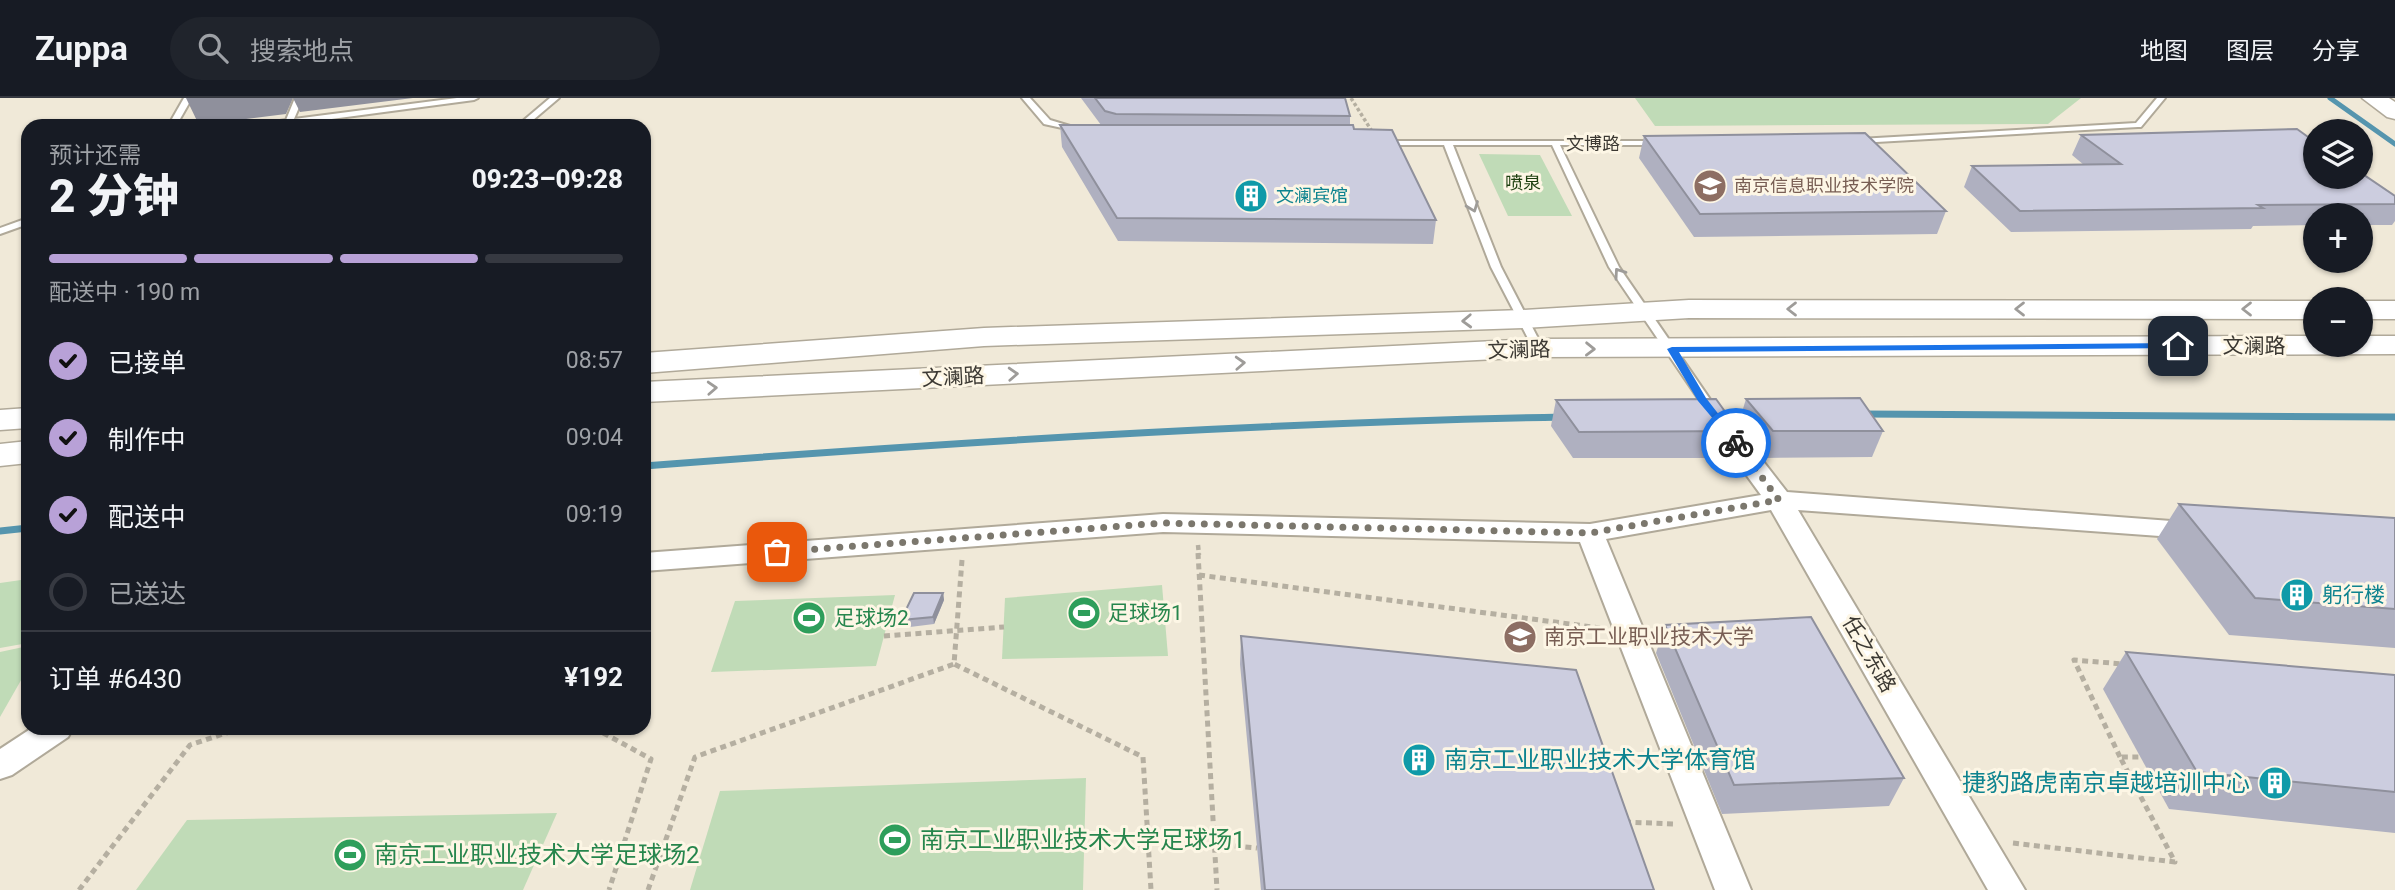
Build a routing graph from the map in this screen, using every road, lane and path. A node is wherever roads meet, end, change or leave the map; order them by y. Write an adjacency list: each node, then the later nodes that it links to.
1 (188, 98): 10 (lane)
2 (299, 98): 11 (lane)
3 (474, 98): 12 (lane)
4 (555, 98): 13 (lane)
5 (1026, 98): 14 (lane)
6 (1351, 98): 17 (path)
7 (2161, 98): 15 (lane)
8 (2373, 98): 9 (main road)
9 (2395, 112)
10 (176, 119)
11 (290, 119)
12 (312, 119)
13 (530, 119)
14 (1082, 131)
15 (1854, 141)
16 (1367, 143): 17 (lane, 文博路)
17 (1380, 143): 19 (lane, 文博路)
18 (1675, 143): 20 (lane, 文博路)
19 (1448, 144): 20 (lane, 文博路); 27 (lane, one-way to 27)
20 (1555, 144): 26 (lane, one-way to 20)
21 (21, 224): 22 (lane)
22 (0, 231)
23 (2303, 310): 26 (main road, 文澜路, one-way to 26)
24 (2373, 310): 25 (main road)
25 (2395, 310)
26 (1647, 312): 27 (main road, 文澜路); 30 (lane)
27 (1523, 319): 29 (lane); 31 (main road, 文澜路, one-way to 31)
28 (2395, 345): 30 (main road, 文澜路)
29 (1538, 348): 30 (main road, 文澜路, one-way to 30); 32 (main road, 文澜路, one-way to 29)
30 (1672, 349): 35 (lane)
31 (651, 362)
32 (651, 392)
33 (21, 418): 34 (main road)
34 (0, 420)
35 (1722, 425): 38 (street, 任之东路)
36 (21, 454): 37 (main road)
37 (0, 455)
38 (1779, 500): 40 (street); 41 (street); 59 (street, 任之东路)
39 (1197, 522): 41 (street); 42 (street); 44 (path)
40 (2231, 532)
41 (1590, 533): 47 (street)
42 (964, 538): 43 (street); 46 (path)
43 (651, 561)
44 (1199, 575): 47 (path); 60 (path)
45 (1004, 628): 46 (path)
46 (956, 630): 48 (path); 49 (path)
47 (1630, 632): 58 (street)
48 (884, 636)
49 (954, 664): 64 (path); 65 (path)
50 (2127, 664): 54 (path)
51 (46, 735): 56 (street)
52 (220, 735): 62 (path)
53 (607, 735): 63 (path)
54 (2120, 757): 55 (path); 59 (path)
55 (2140, 757)
56 (0, 766)
57 (1611, 821): 58 (path)
58 (1707, 825): 67 (street)
59 (1978, 839): 68 (street, 任之东路)
60 (1214, 844): 61 (path); 66 (path)
61 (1257, 848)
62 (79, 890)
63 (609, 890)
64 (648, 890)
65 (1152, 890)
66 (1217, 890)
67 (1733, 890)
68 (2007, 890)

